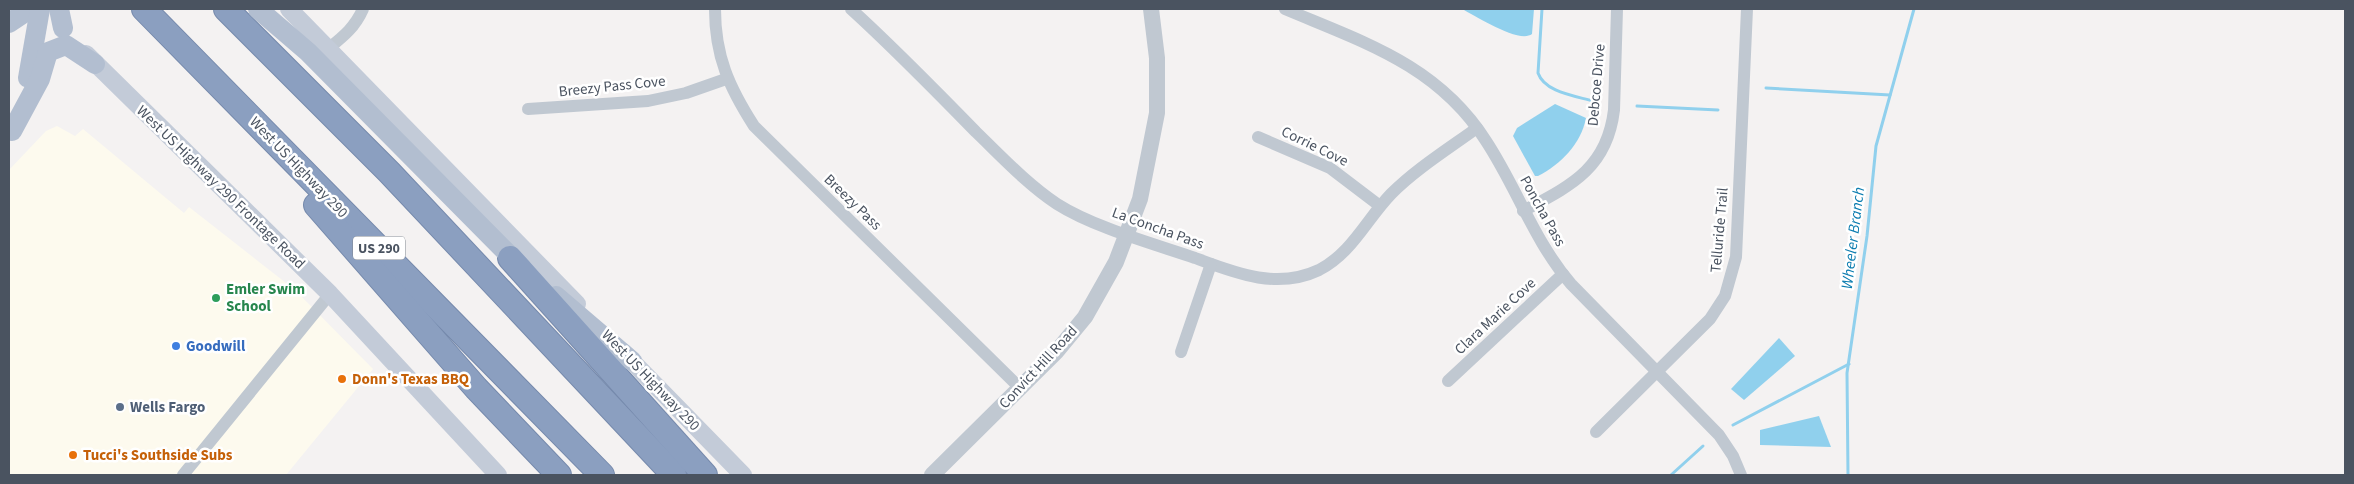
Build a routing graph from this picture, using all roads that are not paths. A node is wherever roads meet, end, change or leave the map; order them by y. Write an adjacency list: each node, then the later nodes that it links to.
1 (30, 9): 16 (main road)
2 (40, 9): 22 (main road)
3 (47, 9): 15 (main road, West US Highway 290 Frontage Road)
4 (226, 9): 41 (highway)
5 (258, 9): 27 (main road)
6 (289, 9): 17 (main road)
7 (363, 9): 17 (street)
8 (715, 9): 19 (street, Breezy Pass)
9 (851, 9): 26 (street, La Concha Pass)
10 (1151, 9): 26 (street, Convict Hill Road)
11 (1285, 9): 21 (street, Poncha Pass)
12 (1618, 9): 25 (street, Debcoe Drive)
13 (1747, 9): 33 (street, Telluride Trail)
14 (150, 15): 39 (highway, US 290); 40 (highway, West US Highway 290 / US 290)
15 (61, 18): 18 (main road, West US Highway 290 Frontage Road)
16 (9, 23)
17 (329, 48): 32 (main road, West US Highway 290)
18 (95, 64): 22 (main road); 30 (main road, West US Highway 290 Frontage Road)
19 (726, 79): 20 (street, Breezy Pass Cove); 35 (street, Breezy Pass)
20 (528, 109)
21 (1477, 128): 24 (street, La Concha Pass); 25 (street, Poncha Pass)
22 (10, 134)
23 (1258, 137): 24 (street, Corrie Cove)
24 (1380, 206): 28 (street, La Concha Pass)
25 (1523, 211): 29 (street, Poncha Pass)
26 (1128, 235): 28 (street, La Concha Pass); 35 (street, Convict Hill Road)
27 (510, 258): 32 (main road); 42 (highway)
28 (1211, 264): 31 (street)
29 (1563, 274): 33 (street, Poncha Pass); 34 (street, Clara Marie Cove)
30 (330, 294): 37 (street); 38 (main road, West US Highway 290 Frontage Road)
31 (1181, 352)
32 (632, 361): 43 (main road, West US Highway 290)
33 (1658, 372): 36 (street, Telluride Trail); 45 (street, Poncha Pass)
34 (1448, 381)
35 (1021, 388): 44 (street, Convict Hill Road)
36 (1596, 432)
37 (183, 475)
38 (498, 475)
39 (559, 475)
40 (602, 475)
41 (674, 475)
42 (705, 475)
43 (743, 475)
44 (932, 475)
45 (1741, 475)

